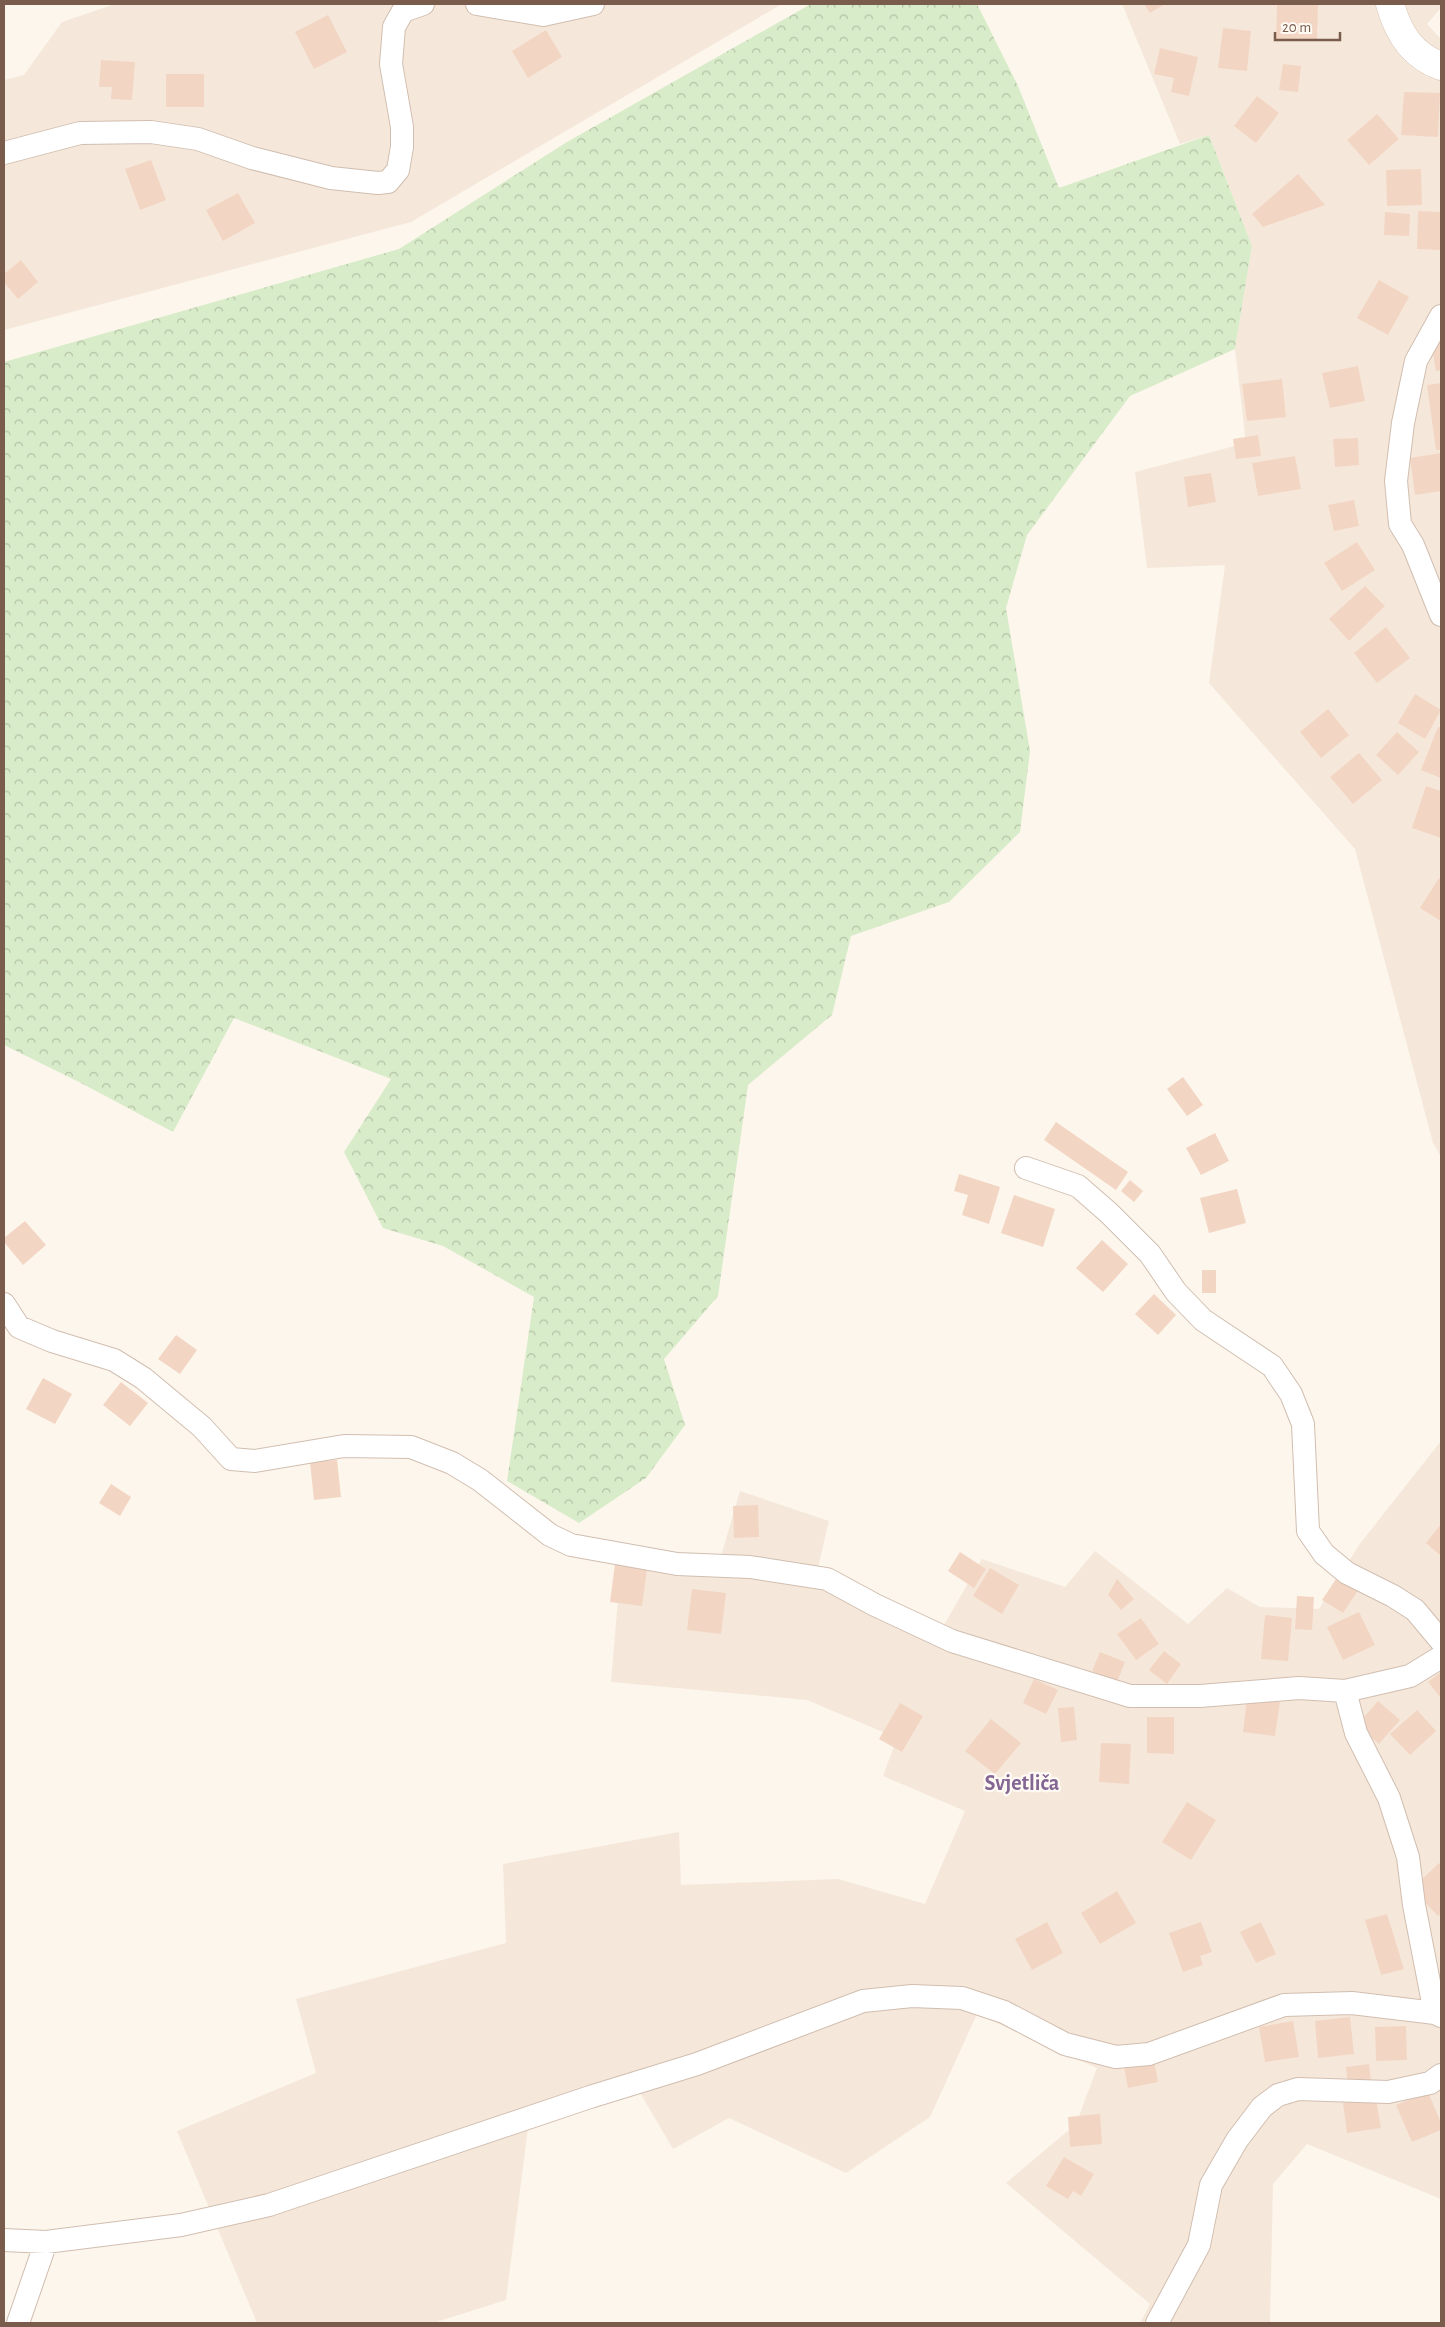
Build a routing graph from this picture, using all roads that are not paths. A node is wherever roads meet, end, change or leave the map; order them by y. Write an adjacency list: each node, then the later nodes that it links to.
1 (423, 4): 6 (street)
2 (477, 4): 3 (street)
3 (593, 4)
4 (1390, 4): 5 (main road)
5 (1441, 66)
6 (4, 153)
7 (1441, 316): 8 (street)
8 (1441, 616)
9 (1026, 1168): 11 (street)
10 (4, 1304): 13 (street)
11 (1441, 1641)
12 (1441, 1657): 13 (street)
13 (1345, 1691): 14 (street)
14 (1438, 2014): 17 (street)
15 (1441, 2076): 19 (street)
16 (4, 2240): 17 (street)
17 (46, 2242): 18 (street)
18 (18, 2323)
19 (1157, 2323)

